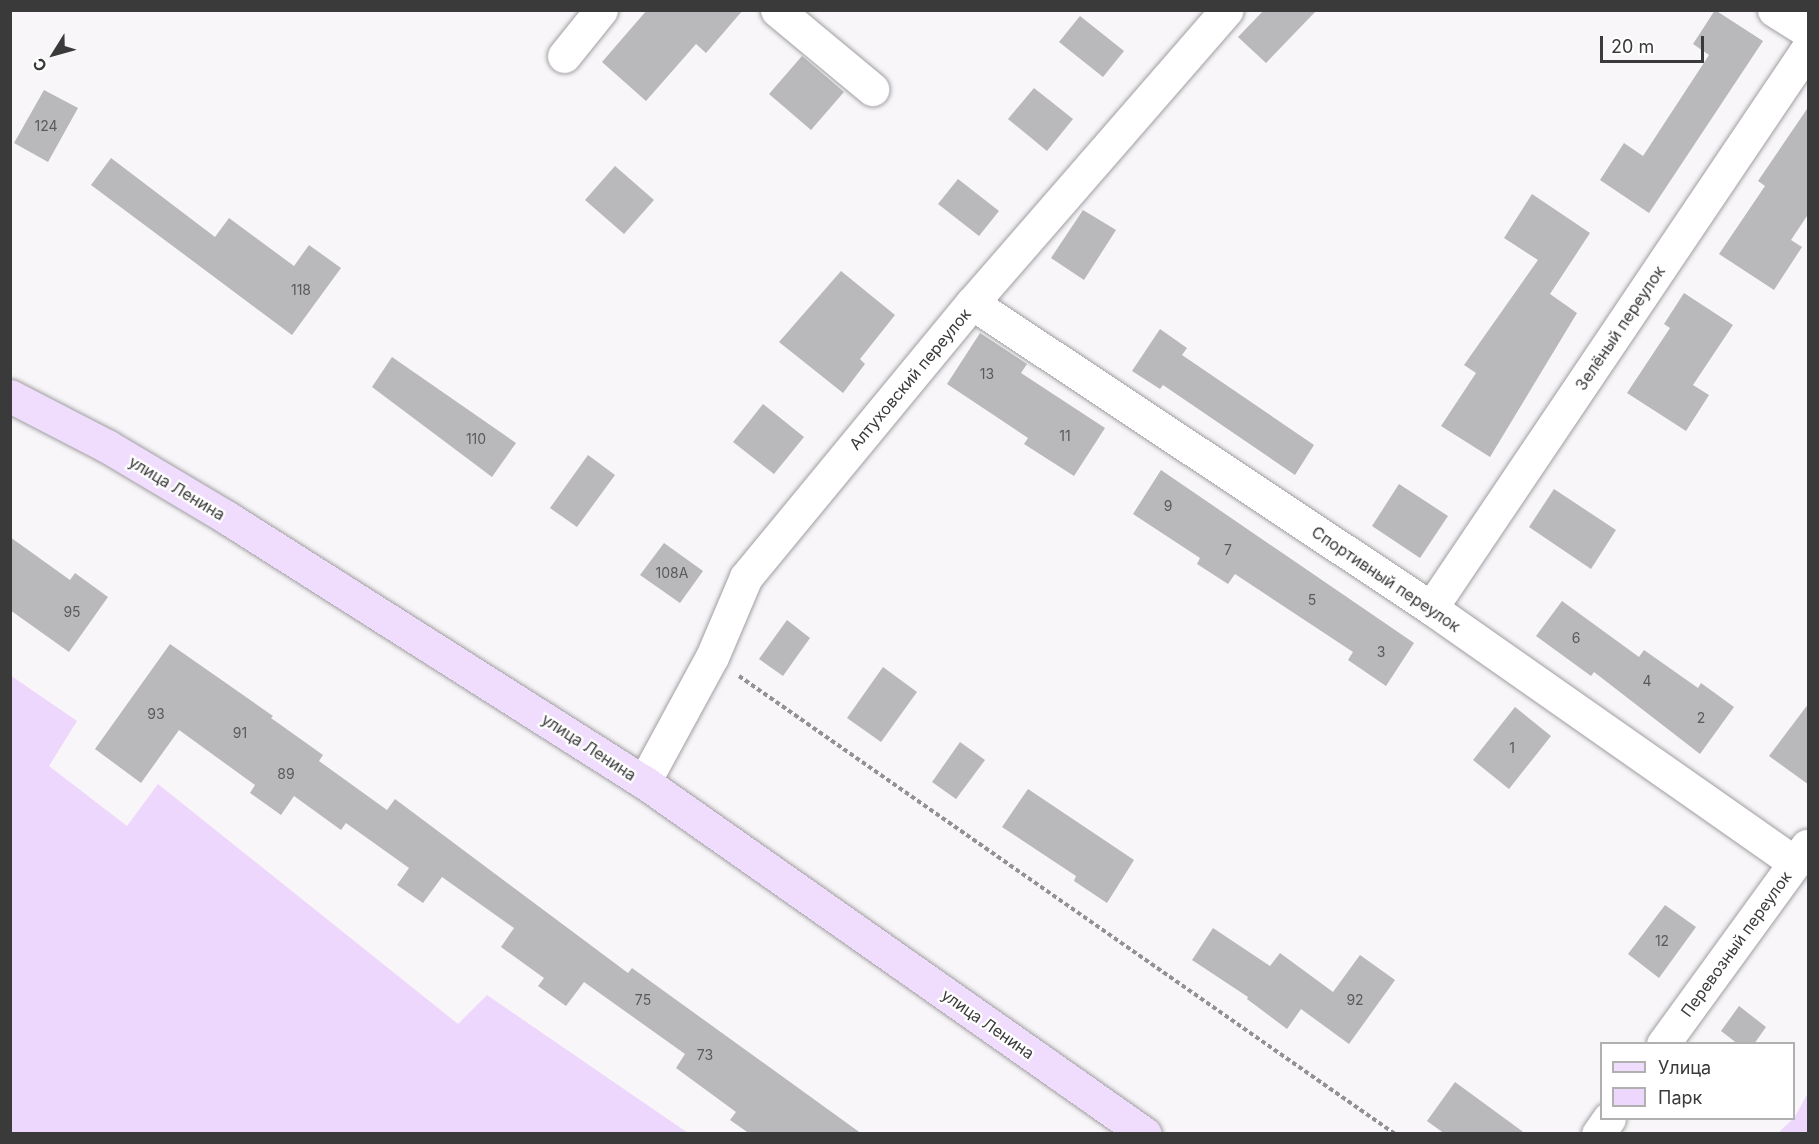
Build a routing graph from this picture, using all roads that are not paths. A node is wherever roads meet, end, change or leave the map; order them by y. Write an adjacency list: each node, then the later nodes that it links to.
1 (601, 10): 7 (street)
2 (777, 10): 8 (street)
3 (1227, 10): 9 (street, Алтуховский переулок)
4 (1774, 10): 5 (street)
5 (1809, 31)
6 (1809, 48): 11 (street, Зелёный переулок)
7 (564, 56)
8 (872, 89)
9 (972, 303): 11 (street, Спортивный переулок); 12 (street, Алтуховский переулок)
10 (10, 396): 12 (main road, улица Ленина)
11 (1431, 608): 13 (street, Спортивный переулок)
12 (644, 782): 16 (main road, улица Ленина)
13 (1802, 854): 14 (street, Перевозный переулок)
14 (1664, 1042)
15 (1608, 1120): 17 (street)
16 (1145, 1134)
17 (1598, 1134)

